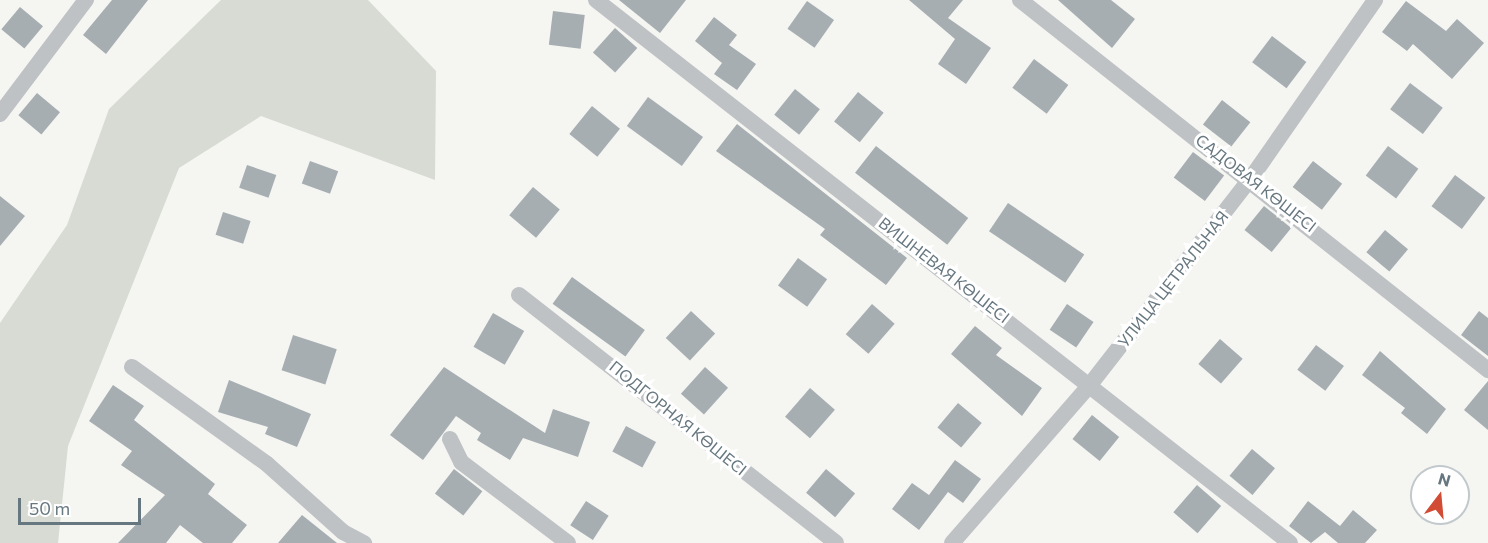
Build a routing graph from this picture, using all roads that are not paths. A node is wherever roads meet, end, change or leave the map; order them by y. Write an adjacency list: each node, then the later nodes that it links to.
1 (87, 0): 5 (street)
2 (596, 0): 10 (street, ВИШНЕВАЯ КӨШЕСІ)
3 (1020, 0): 6 (street, САДОВАЯ КӨШЕСІ)
4 (1375, 0): 6 (street, УЛИЦА ЦЕТРАЛЬНАЯ)
5 (0, 114)
6 (1251, 178): 9 (street, САДОВАЯ КӨШЕСІ); 10 (street, УЛИЦА ЦЕТРАЛЬНАЯ)
7 (519, 295): 14 (street, ПОДГОРНАЯ КӨШЕСІ)
8 (132, 367): 12 (street)
9 (1488, 370)
10 (1089, 386): 15 (street, УЛИЦА ЦЕТРАЛЬНАЯ); 16 (street, ВИШНЕВАЯ КӨШЕСІ)
11 (450, 439): 13 (street)
12 (364, 543)
13 (568, 543)
14 (836, 543)
15 (952, 543)
16 (1290, 543)

